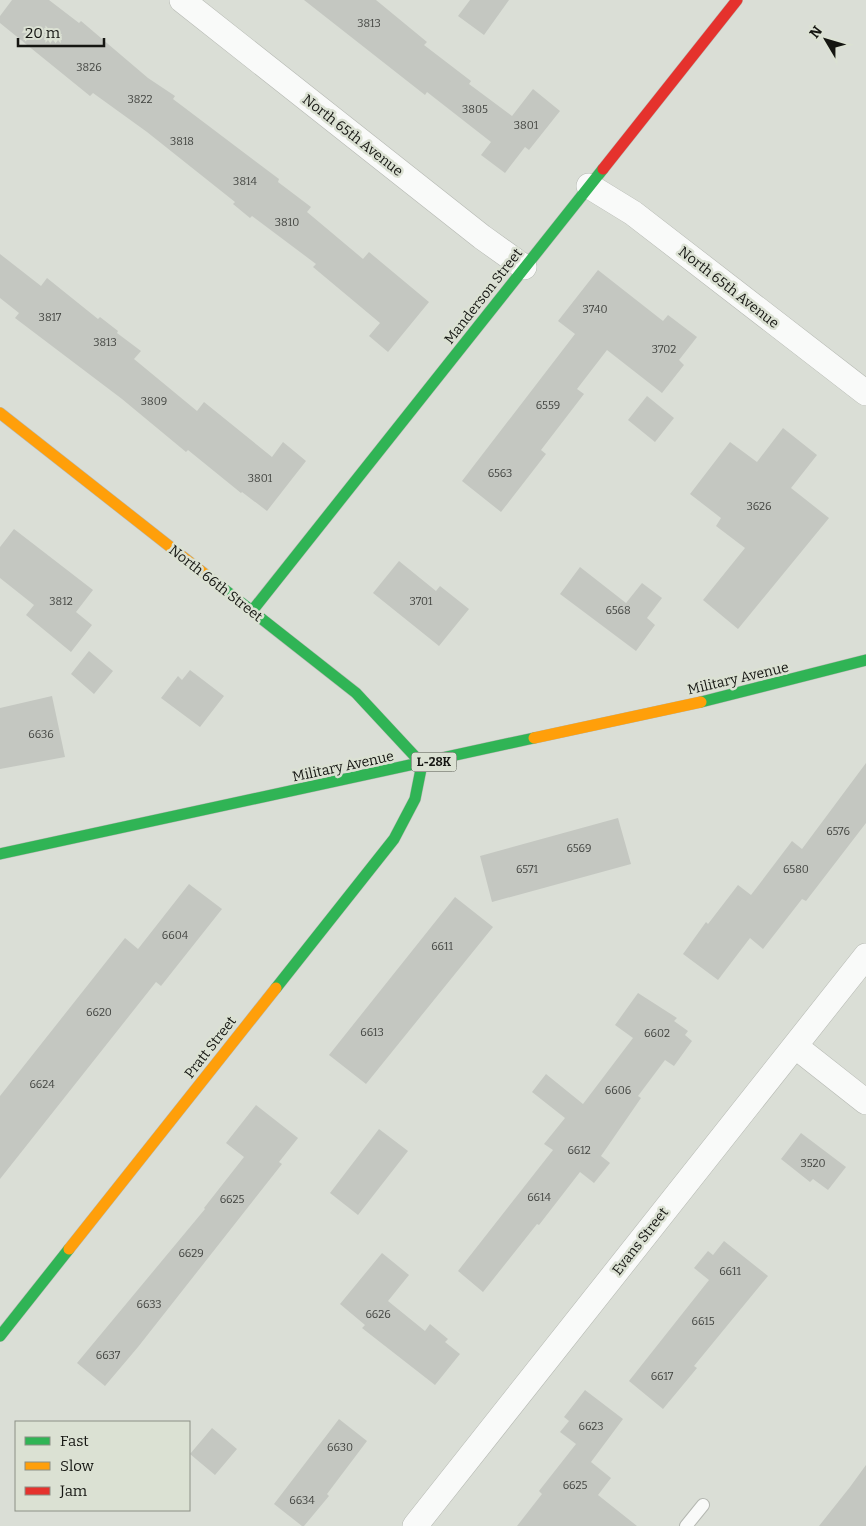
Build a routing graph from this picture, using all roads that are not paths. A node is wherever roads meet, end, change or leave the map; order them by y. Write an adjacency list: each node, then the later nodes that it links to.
1 (182, 0): 4 (street, North 65th Avenue)
2 (737, 0): 3 (street, Manderson Street)
3 (589, 186): 4 (street, Manderson Street); 5 (street, North 65th Avenue)
4 (524, 268): 7 (street, Manderson Street)
5 (866, 393)
6 (0, 413): 7 (street, North 66th Street)
7 (252, 611): 9 (street, North 66th Street)
8 (866, 660): 9 (street, Military Avenue / L-28K)
9 (422, 764): 10 (street, Military Avenue / L-28K); 14 (street, Pratt Street)
10 (0, 854)
11 (866, 956): 12 (street, Evans Street)
12 (795, 1046): 13 (street); 16 (street, Evans Street)
13 (866, 1102)
14 (0, 1336)
15 (703, 1505): 17 (lane)
16 (414, 1526)
17 (686, 1526)

